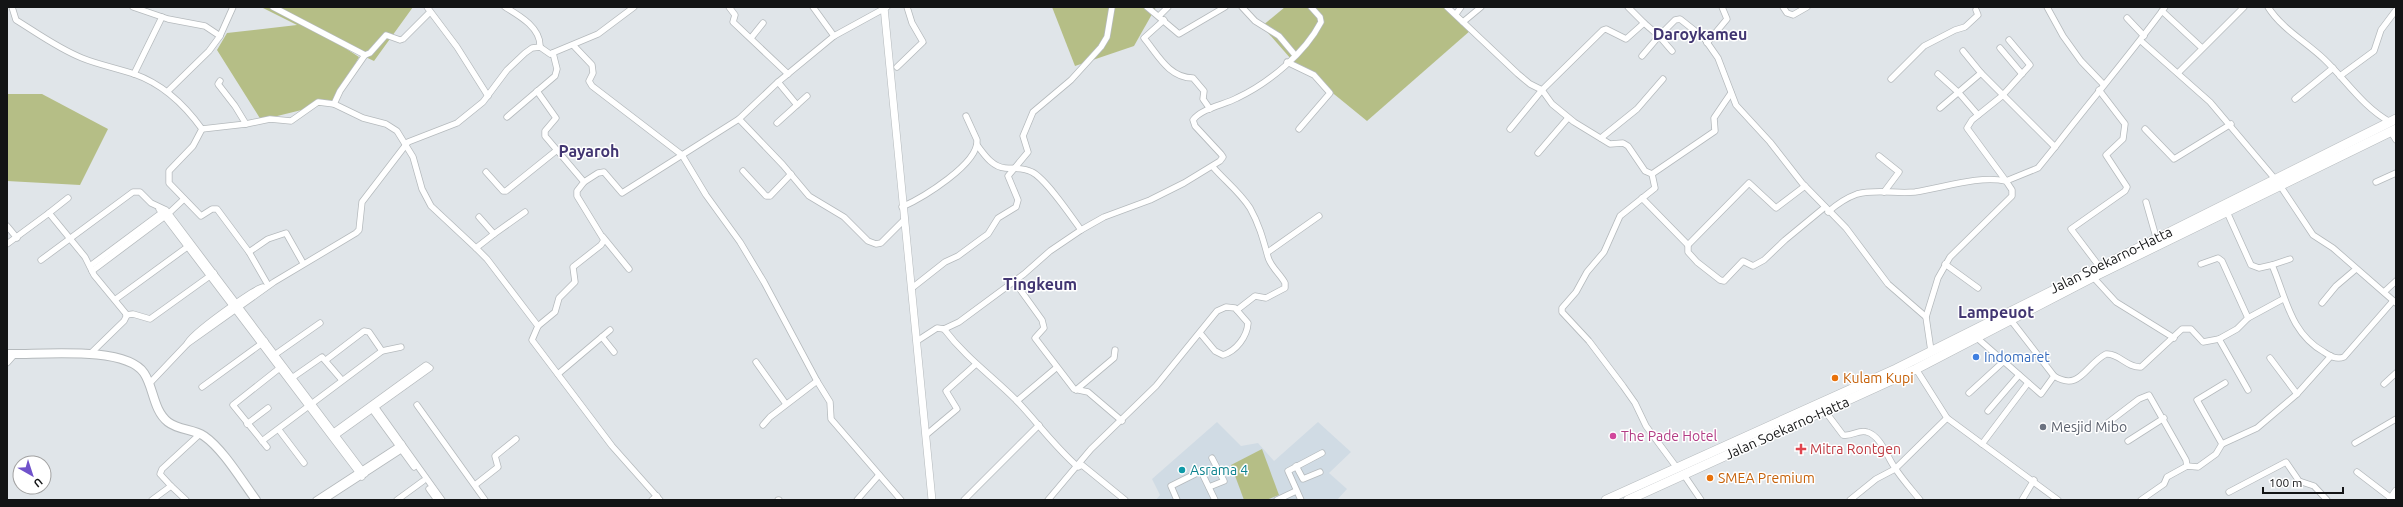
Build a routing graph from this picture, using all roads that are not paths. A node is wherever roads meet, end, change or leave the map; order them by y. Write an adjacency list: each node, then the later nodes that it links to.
1 (12, 7): 60 (street)
2 (133, 7): 32 (street)
3 (233, 7): 38 (street)
4 (274, 7): 52 (street)
5 (505, 7): 46 (street)
6 (634, 7): 45 (street)
7 (729, 7): 41 (street)
8 (813, 7): 39 (street)
9 (907, 7): 56 (street)
10 (1112, 7): 109 (street)
11 (1147, 7): 33 (street)
12 (1168, 7): 33 (street)
13 (1224, 7): 33 (street)
14 (1242, 7): 53 (street)
15 (1311, 7): 53 (street)
16 (1447, 7): 31 (street)
17 (1461, 7): 31 (street)
18 (1481, 7): 35 (street)
19 (1628, 7): 37 (street)
20 (1722, 7): 44 (street)
21 (1783, 7): 22 (street)
22 (1807, 7)
23 (2047, 7): 69 (street)
24 (2244, 7): 48 (street)
25 (2268, 7): 57 (street)
26 (885, 8): 39 (street); 126 (street)
27 (1977, 8): 66 (street)
28 (429, 9): 52 (street); 76 (street)
29 (2164, 9): 42 (street); 48 (street)
30 (2396, 10): 64 (street)
31 (1456, 14): 35 (street)
32 (162, 18): 38 (street); 60 (street)
33 (1161, 18): 83 (street)
34 (2127, 18): 42 (street)
35 (1463, 22): 70 (street)
36 (763, 23): 41 (street)
37 (1644, 23): 40 (street); 70 (street)
38 (220, 36): 72 (street)
39 (834, 36): 61 (street)
40 (1659, 36): 44 (street); 49 (street); 54 (street)
41 (751, 38): 61 (street)
42 (2143, 38): 59 (street); 69 (street)
43 (2009, 40): 63 (street)
44 (1707, 43): 74 (street)
45 (574, 46): 51 (street); 106 (street)
46 (540, 47): 51 (street); 76 (street)
47 (2000, 48): 63 (street)
48 (2202, 48): 59 (street)
49 (1672, 51)
50 (1963, 51): 58 (street)
51 (550, 54): 73 (street)
52 (365, 55): 80 (street)
53 (1295, 55): 55 (street)
54 (1642, 56)
55 (1287, 62): 83 (street); 94 (street)
56 (897, 67)
57 (2333, 68): 64 (street); 79 (street)
58 (1981, 73): 75 (street); 78 (street)
59 (2178, 73): 92 (street)
60 (134, 74): 72 (street)
61 (788, 74): 68 (street)
62 (1938, 74): 75 (street)
63 (2022, 74): 78 (street)
64 (2340, 76): 89 (street)
65 (1663, 79): 98 (street)
66 (1891, 79)
67 (220, 81): 91 (street)
68 (778, 82): 81 (street); 88 (street)
69 (2103, 84): 71 (street)
70 (1542, 90): 87 (street); 95 (street)
71 (2099, 90): 102 (street); 154 (street)
72 (168, 91): 93 (street)
73 (537, 91): 85 (street); 103 (street)
74 (1731, 93): 113 (street); 119 (street)
75 (1959, 93): 82 (street); 84 (street)
76 (488, 96): 101 (street)
77 (807, 96): 81 (street)
78 (2002, 96): 84 (street); 102 (street)
79 (2295, 100)
80 (334, 104): 91 (street); 101 (street)
81 (797, 105): 90 (street)
82 (1940, 108)
83 (1210, 109): 108 (street)
84 (1978, 115): 116 (street)
85 (507, 116)
86 (966, 116): 100 (street)
87 (1568, 118): 98 (street); 105 (street)
88 (739, 119): 106 (street); 112 (street)
89 (2393, 120): 104 (highway, Jalan Soekarno-Hatta)
90 (777, 123)
91 (246, 124): 93 (street)
92 (2231, 124): 96 (street); 115 (street)
93 (202, 128): 124 (street)
94 (1299, 129)
95 (1510, 129)
96 (2145, 129)
97 (2393, 130): 99 (street); 104 (highway, Jalan Soekarno-Hatta)
98 (1601, 138): 113 (street)
99 (2396, 140)
100 (977, 145): 109 (street); 126 (street)
101 (405, 147): 145 (street); 150 (street)
102 (2055, 147): 116 (street)
103 (557, 150): 111 (street); 117 (street)
104 (2339, 152): 115 (highway, Jalan Soekarno-Hatta); 120 (highway, Jalan Soekarno-Hatta)
105 (1538, 153)
106 (682, 155): 117 (street); 211 (street)
107 (1879, 156): 121 (street)
108 (1213, 167): 136 (street); 147 (street)
109 (1015, 168): 136 (street); 163 (street)
110 (743, 171): 112 (street)
111 (486, 172)
112 (791, 174): 134 (street)
113 (1652, 174): 123 (street)
114 (2396, 174): 118 (street)
115 (2275, 179): 141 (highway, Jalan Soekarno-Hatta)
116 (2006, 181): 121 (street); 151 (street)
117 (584, 182): 138 (street)
118 (2376, 182)
119 (1805, 186): 127 (street); 144 (street)
120 (2281, 186): 130 (highway, Jalan Soekarno-Hatta); 157 (street)
121 (1884, 192): 127 (street)
122 (68, 198): 131 (street)
123 (1642, 198): 144 (street); 256 (street)
124 (184, 199): 128 (street); 146 (street)
125 (2146, 202): 141 (street)
126 (902, 207): 134 (street)
127 (1827, 210): 144 (street); 173 (street)
128 (164, 212): 140 (street); 143 (street); 155 (street)
129 (525, 212): 137 (street)
130 (2227, 212): 153 (street); 159 (highway, Jalan Soekarno-Hatta)
131 (49, 213): 139 (street); 140 (street)
132 (1319, 216): 147 (street)
133 (479, 218): 137 (street)
134 (903, 221): 163 (street)
135 (7, 226): 139 (street)
136 (1081, 230): 160 (street)
137 (494, 234): 145 (street)
138 (603, 237): 156 (street); 177 (street)
139 (17, 238): 142 (street)
140 (71, 238): 149 (street); 155 (street)
141 (2156, 238): 154 (highway, Jalan Soekarno-Hatta)
142 (7, 244)
143 (190, 245): 158 (street); 166 (street)
144 (1688, 245)
145 (476, 248): 177 (street)
146 (249, 252): 150 (street); 162 (street)
147 (1268, 252): 171 (street)
148 (2290, 258): 153 (street)
149 (41, 260)
150 (302, 263): 162 (street)
151 (1945, 264): 164 (street); 173 (street)
152 (2201, 264): 174 (street)
153 (2272, 265): 167 (street)
154 (2099, 266): 190 (highway, Jalan Soekarno-Hatta)
155 (91, 268): 166 (street)
156 (629, 269)
157 (2356, 269): 165 (street); 169 (street)
158 (213, 273): 170 (street); 172 (street)
159 (2093, 277): 175 (highway, Jalan Soekarno-Hatta); 183 (street)
160 (1014, 281): 178 (street); 203 (street)
161 (2396, 281): 165 (street)
162 (268, 286): 170 (street)
163 (912, 288): 185 (street)
164 (1978, 288)
165 (2384, 292): 168 (street)
166 (116, 299): 172 (street)
167 (2283, 299): 174 (street); 195 (street)
168 (2395, 302): 195 (street)
169 (2322, 303)
170 (237, 306): 186 (street); 214 (street)
171 (1237, 310): 180 (street); 180 (street)
172 (126, 315): 193 (street)
173 (1926, 317): 190 (street)
174 (2248, 318): 184 (street)
175 (2010, 319): 182 (highway, Jalan Soekarno-Hatta); 208 (street)
176 (320, 323): 194 (street)
177 (538, 326): 206 (street)
178 (944, 329): 185 (street); 201 (street)
179 (610, 330): 181 (street)
180 (1200, 333): 233 (street)
181 (602, 337): 191 (street); 206 (street)
182 (1976, 337): 199 (street); 204 (highway, Jalan Soekarno-Hatta)
183 (2174, 338): 184 (street); 208 (street)
184 (2219, 340): 218 (street)
185 (917, 341): 241 (street)
186 (264, 343): 194 (street); 216 (street)
187 (401, 347): 188 (street)
188 (382, 350): 197 (street); 210 (street)
189 (1115, 350): 217 (street)
190 (1931, 351): 221 (highway, Jalan Soekarno-Hatta)
191 (614, 352)
192 (11, 354): 193 (main road); 200 (street)
193 (90, 354): 214 (main road)
194 (273, 356): 202 (street)
195 (2331, 356): 220 (street)
196 (2270, 358): 220 (street)
197 (326, 360): 209 (street); 210 (street)
198 (756, 362): 224 (street)
199 (2003, 362): 207 (street); 219 (street)
200 (7, 363)
201 (974, 365): 222 (street); 241 (street)
202 (281, 367): 209 (street); 234 (street)
203 (1056, 368): 217 (street); 222 (street)
204 (1916, 369): 221 (highway, Jalan Soekarno-Hatta); 230 (street)
205 (2396, 373): 215 (street)
206 (558, 374): 272 (street)
207 (2019, 375): 212 (street); 229 (street)
208 (2054, 376): 212 (street)
209 (290, 379): 223 (street)
210 (341, 380): 223 (street)
211 (817, 381): 224 (street); 261 (street)
212 (2028, 383): 245 (street)
213 (2225, 383): 246 (street)
214 (149, 384): 239 (main road)
215 (2384, 384)
216 (202, 387)
217 (1076, 390): 233 (street)
218 (2248, 390)
219 (1969, 393)
220 (2297, 394): 246 (street)
221 (1840, 399): 228 (highway, Jalan Soekarno-Hatta); 256 (highway, Jalan Soekarno-Hatta)
222 (1017, 401): 236 (street)
223 (309, 404): 238 (street); 240 (street)
224 (786, 404): 235 (street)
225 (417, 405): 265 (street)
226 (372, 407): 226 (street); 240 (street); 249 (street)
227 (268, 408): 234 (street)
228 (1825, 411): 257 (street); 262 (highway, Jalan Soekarno-Hatta)
229 (1988, 411)
230 (1947, 418): 245 (street); 257 (street)
231 (2164, 418): 237 (street); 244 (street); 254 (street)
232 (2396, 419): 247 (street)
233 (1122, 421): 255 (street)
234 (247, 424): 243 (street)
235 (763, 425)
236 (1039, 425): 255 (street); 285 (street)
237 (2101, 428)
238 (279, 430): 243 (street); 252 (street)
239 (200, 434): 266 (street); 276 (main road)
240 (333, 435): 260 (street)
241 (926, 435): 284 (street)
242 (516, 439): 265 (street)
243 (262, 441): 248 (street)
244 (2128, 441)
245 (1982, 444): 263 (street)
246 (2222, 444): 254 (street)
247 (2355, 444)
248 (267, 447)
249 (402, 447): 260 (street); 264 (street); 280 (street)
250 (1322, 454): 253 (street)
251 (1212, 458): 267 (street)
252 (304, 462)
253 (1296, 466): 258 (street); 268 (street)
254 (2187, 466): 299 (street)
255 (1078, 468): 286 (street); 287 (street)
256 (1677, 468): 292 (highway, Jalan Soekarno-Hatta)
257 (1895, 469): 295 (street); 296 (street)
258 (1320, 472)
259 (2357, 472): 273 (street)
260 (362, 474): 271 (street)
261 (879, 475): 282 (street); 283 (street)
262 (1684, 475): 293 (highway, Jalan Soekarno-Hatta); 294 (street)
263 (2034, 480): 297 (street); 298 (street)
264 (423, 481): 278 (street); 279 (street)
265 (475, 485): 281 (street)
266 (171, 486): 274 (street); 275 (street)
267 (1209, 487): 288 (street); 289 (street)
268 (1296, 491): 290 (street); 291 (street)
269 (2396, 491): 273 (street)
270 (2228, 492): 300 (street)
271 (325, 498): 277 (street)
272 (656, 498)
273 (2391, 499)
274 (152, 500)
275 (186, 500)
276 (256, 500)
277 (316, 500)
278 (397, 500)
279 (437, 500)
280 (442, 500)
281 (485, 500)
282 (857, 500)
283 (901, 500)
284 (932, 500)
285 (966, 500)
286 (1048, 500)
287 (1125, 500)
288 (1177, 500)
289 (1216, 500)
290 (1277, 500)
291 (1301, 500)
292 (1606, 500)
293 (1628, 500)
294 (1702, 500)
295 (1850, 500)
296 (1920, 500)
297 (2022, 500)
298 (2058, 500)
299 (2141, 500)
300 (2327, 500)

